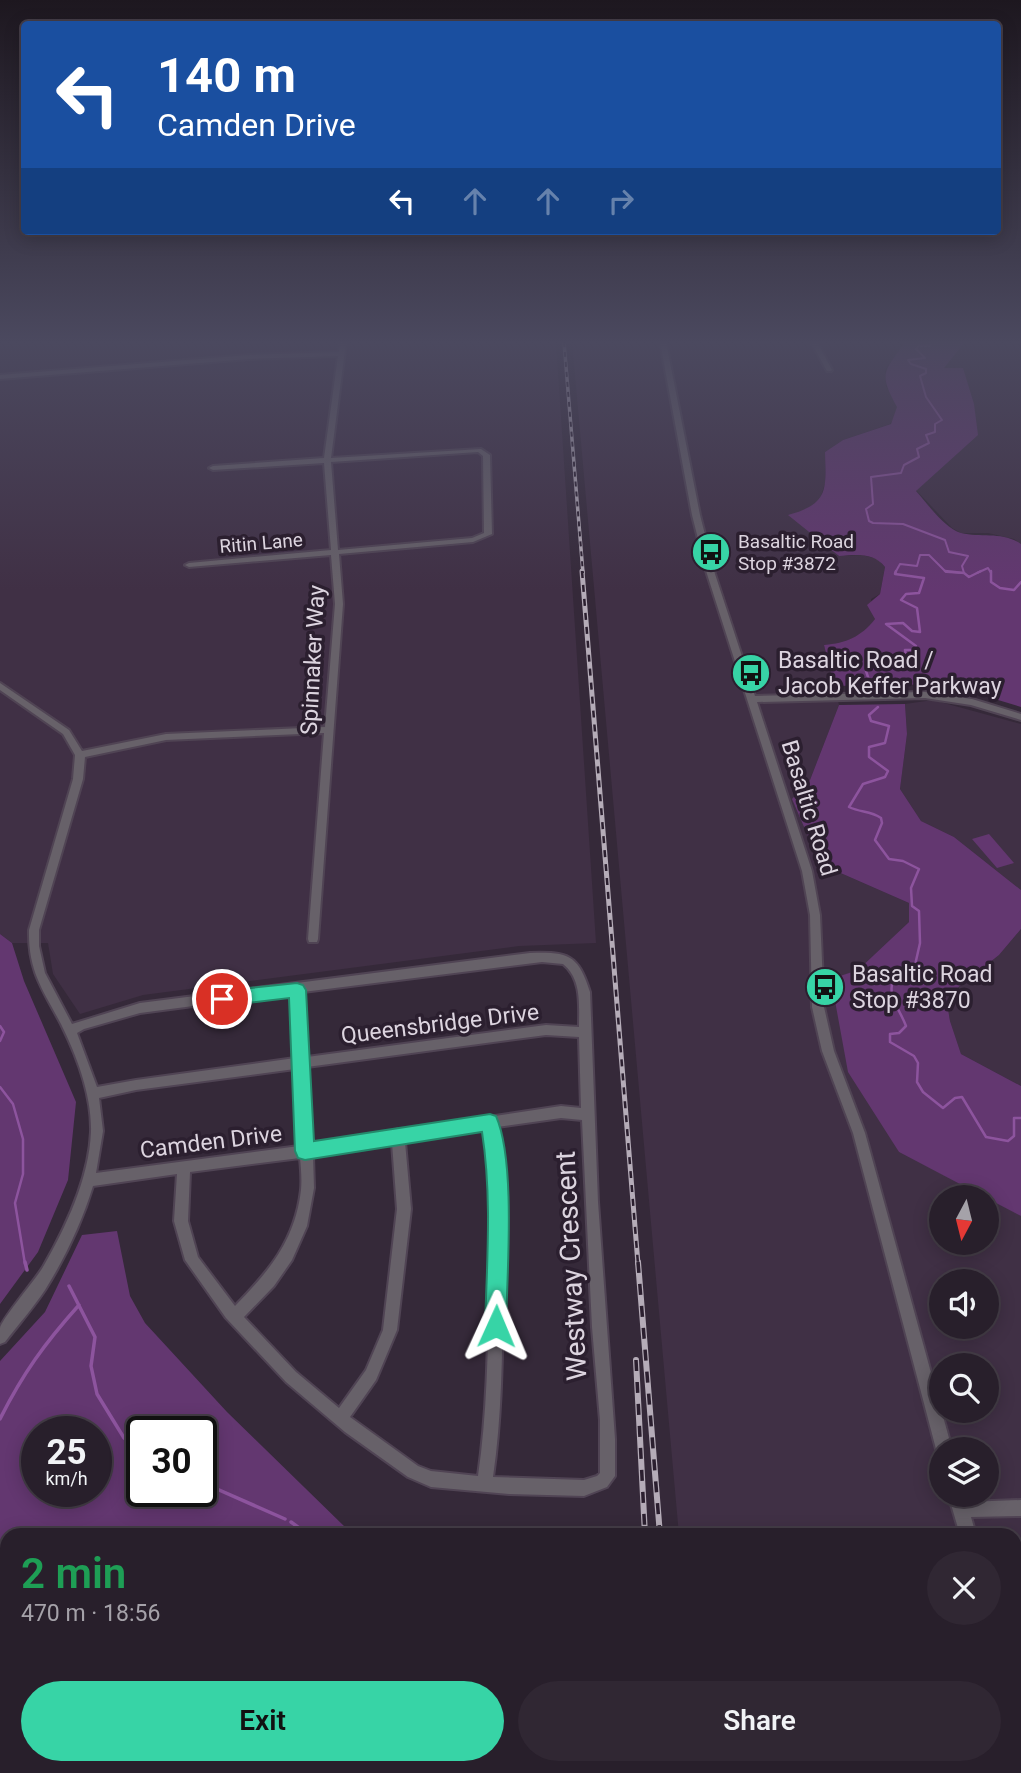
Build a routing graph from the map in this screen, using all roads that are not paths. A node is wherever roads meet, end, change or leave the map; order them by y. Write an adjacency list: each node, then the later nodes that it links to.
1 (331, 425): 3 (street, Spinnaker Way)
2 (679, 425): 8 (street, Basaltic Road)
3 (327, 459): 4 (street); 5 (street, Spinnaker Way); 5 (street, Ritin Lane)
4 (213, 468)
5 (336, 552): 6 (street, Ritin Lane); 10 (street, Spinnaker Way)
6 (189, 565)
7 (0, 685): 11 (street)
8 (751, 699): 9 (street); 27 (street, Basaltic Road)
9 (1021, 717)
10 (329, 730): 11 (street); 12 (street, Spinnaker Way)
11 (80, 755): 14 (street)
12 (313, 939)
13 (297, 990): 14 (street, Westway Crescent); 15 (street, Westway Crescent); 16 (street)
14 (70, 1031): 17 (street)
15 (585, 1032): 16 (street, Queensbridge Drive); 18 (street, Westway Crescent)
16 (300, 1063): 17 (street, Queensbridge Drive); 21 (street)
17 (92, 1094): 23 (street)
18 (589, 1115): 19 (street, Camden Drive); 28 (street, Westway Crescent)
19 (490, 1122): 20 (street, Camden Drive); 28 (street)
20 (398, 1136): 21 (street, Camden Drive); 26 (street)
21 (305, 1151): 22 (street, Camden Drive); 24 (street)
22 (184, 1167): 23 (street, Camden Drive); 24 (street, Westway Crescent)
23 (88, 1180): 25 (street)
24 (235, 1315): 26 (street, Westway Crescent)
25 (0, 1337)
26 (340, 1419): 28 (street, Westway Crescent)
27 (941, 1437)
28 (485, 1483)
29 (999, 1506): 31 (street)
30 (960, 1507): 32 (street)
31 (1021, 1508)
32 (966, 1528)

